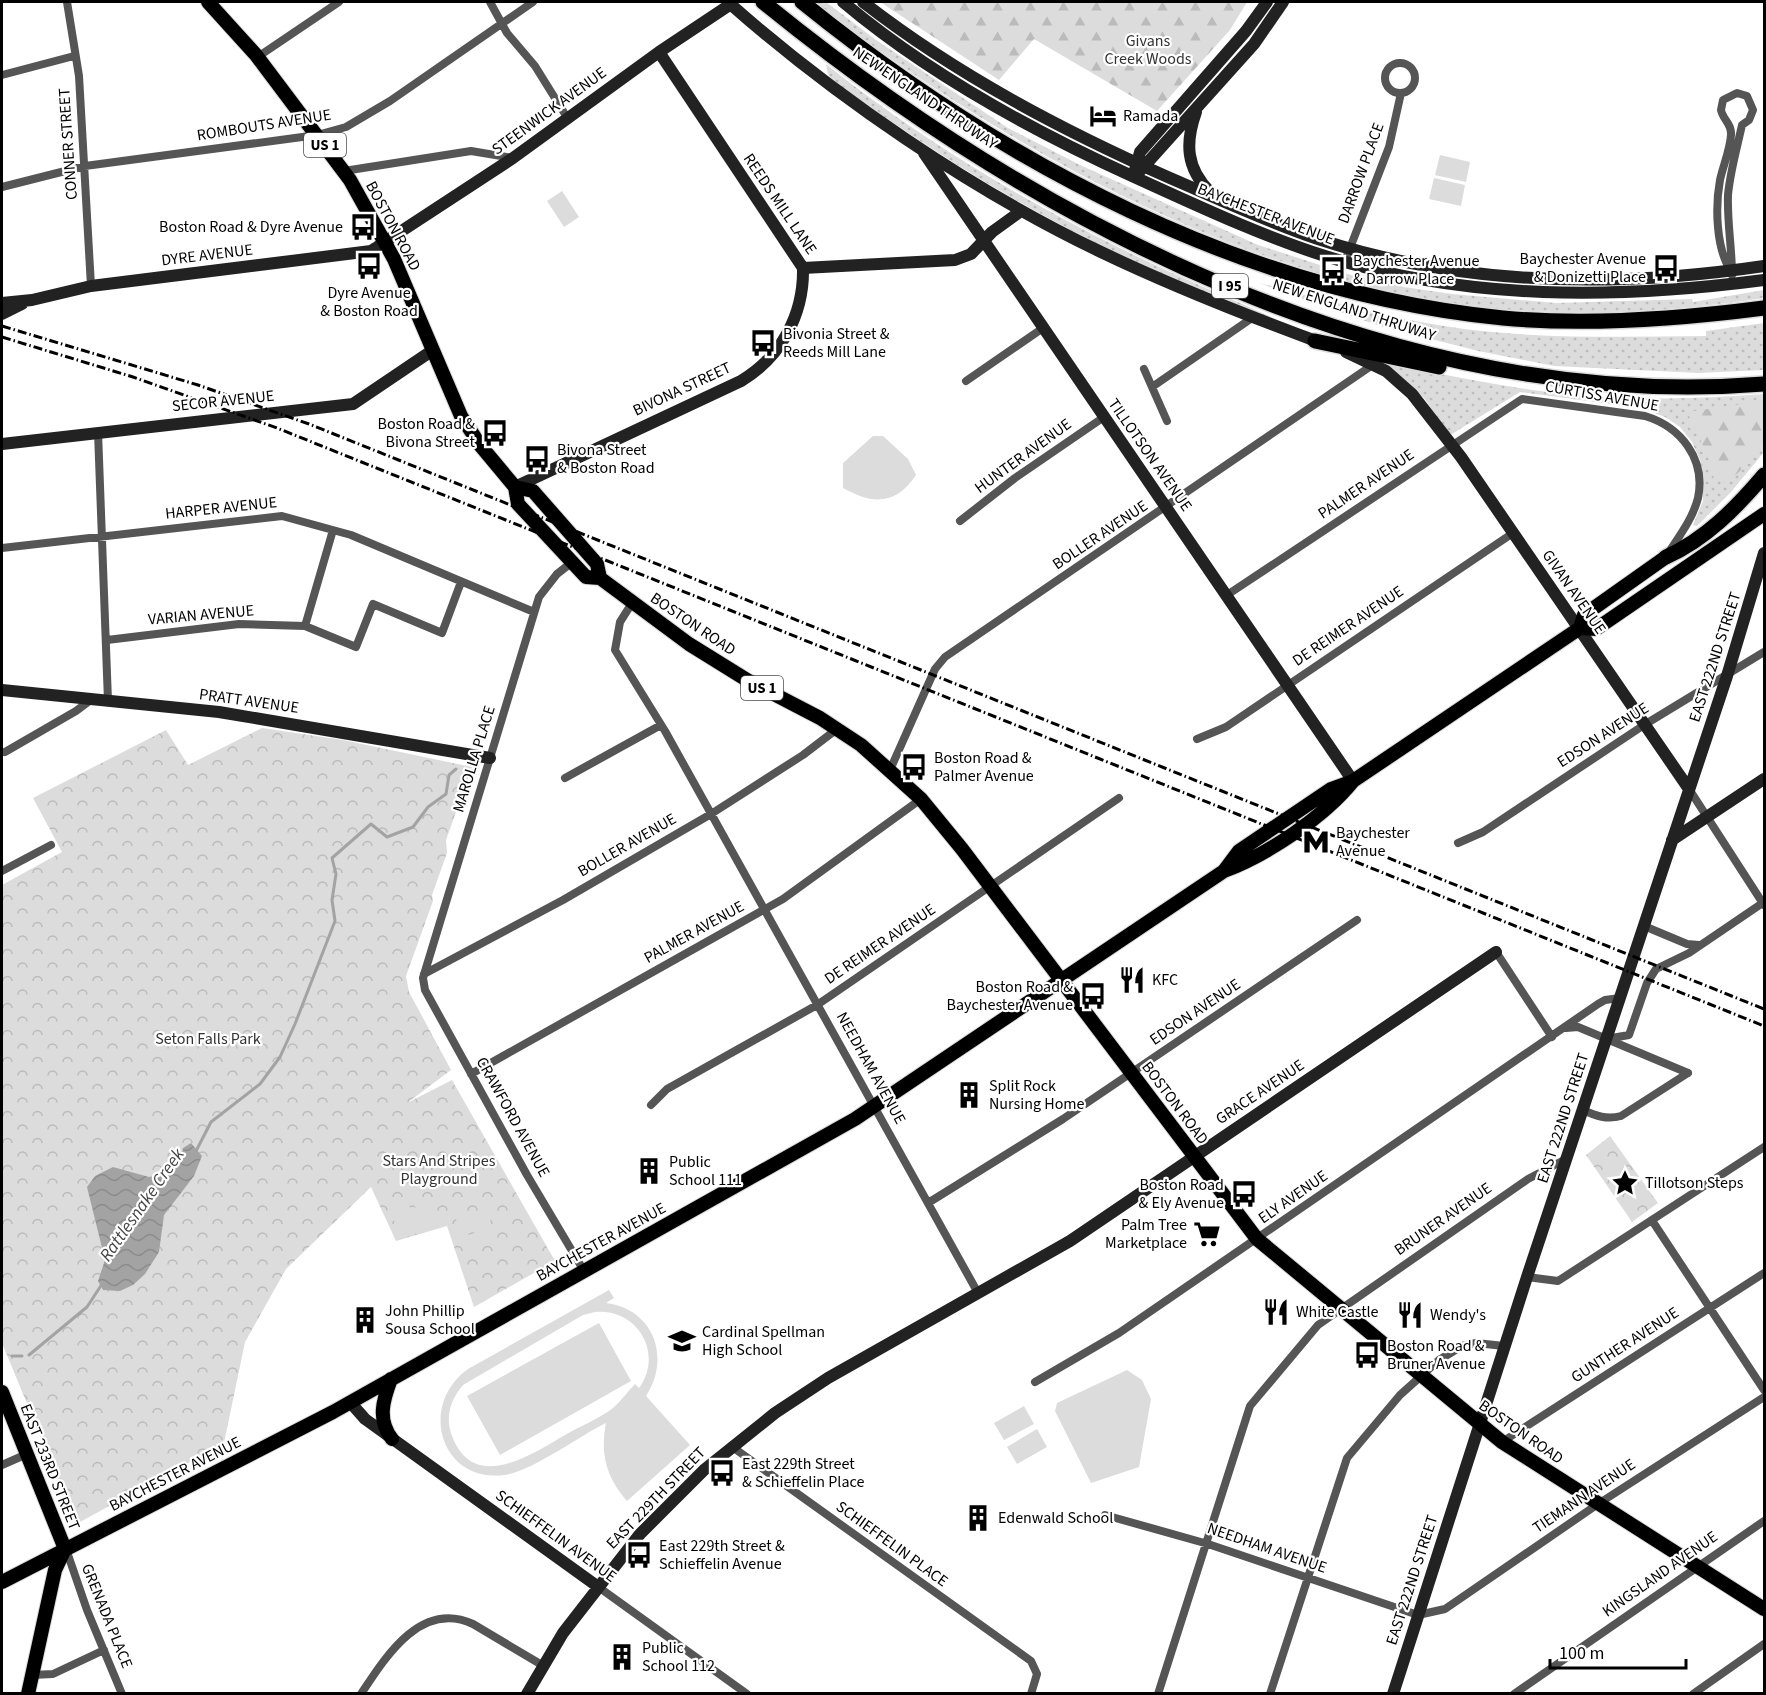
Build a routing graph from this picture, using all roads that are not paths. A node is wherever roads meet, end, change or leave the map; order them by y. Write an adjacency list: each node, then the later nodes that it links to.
1 (67, 2): 18 (street, CONNER STREET)
2 (208, 2): 17 (main road, BOSTON ROAD / US 1)
3 (339, 2): 17 (street)
4 (490, 2): 14 (street)
5 (533, 2): 14 (street, ROMBOUTS AVENUE)
6 (763, 2): 53 (highway, NEW ENGLAND THRUWAY / I 95)
7 (802, 2): 45 (highway, NEW ENGLAND THRUWAY / I 95)
8 (843, 2): 29 (street, BAYCHESTER AVENUE)
9 (864, 2): 26 (street, BAYCHESTER AVENUE)
10 (1268, 2): 13 (street)
11 (1283, 2): 15 (street)
12 (729, 3): 16 (street, STEENWICK AVENUE); 24 (street)
13 (1257, 19): 15 (street); 26 (street)
14 (502, 22): 22 (street); 23 (street, ROMBOUTS AVENUE)
15 (1268, 27): 21 (street)
16 (659, 52): 22 (street, STEENWICK AVENUE); 38 (street, REEDS MILL LANE)
17 (256, 55): 23 (main road, BOSTON ROAD / US 1)
18 (74, 56): 19 (street); 27 (street, CONNER STREET)
19 (2, 75)
20 (1401, 93): 35 (street, DARROW PLACE)
21 (1197, 108): 26 (street); 31 (street)
22 (568, 119): 25 (street, STEENWICK AVENUE)
23 (317, 135): 27 (street, ROMBOUTS AVENUE); 28 (main road, BOSTON ROAD / US 1)
24 (920, 147): 32 (street); 34 (street, TILLOTSON AVENUE)
25 (513, 158): 28 (street); 33 (street, STEENWICK AVENUE)
26 (1141, 165): 29 (street); 31 (street, BAYCHESTER AVENUE)
27 (85, 166): 30 (street, ROMBOUTS AVENUE); 42 (street, CONNER STREET)
28 (344, 171): 33 (main road, BOSTON ROAD / US 1)
29 (1134, 177): 36 (street, BAYCHESTER AVENUE)
30 (2, 187)
31 (1215, 198): 35 (street, BAYCHESTER AVENUE)
32 (1021, 211): 34 (street, REEDS MILL LANE); 47 (street)
33 (384, 241): 42 (street, DYRE AVENUE); 50 (main road, BOSTON ROAD / US 1)
34 (984, 242): 38 (street, REEDS MILL LANE); 48 (street, TILLOTSON AVENUE)
35 (1350, 248): 36 (street, DARROW PLACE); 39 (street, BAYCHESTER AVENUE)
36 (1345, 261): 41 (street, BAYCHESTER AVENUE)
37 (1764, 266): 39 (street, BAYCHESTER AVENUE)
38 (803, 268): 64 (street, BIVONA STREET)
39 (1731, 271): 39 (street); 41 (street)
40 (1764, 280): 41 (street, BAYCHESTER AVENUE)
41 (1732, 284)
42 (91, 286): 43 (street, DYRE AVENUE)
43 (32, 300): 44 (street, DYRE AVENUE); 46 (street, DYRE AVENUE)
44 (2, 303)
45 (1764, 308)
46 (2, 314)
47 (1252, 318): 49 (street); 56 (street)
48 (1043, 328): 54 (street); 58 (street, TILLOTSON AVENUE)
49 (1315, 341): 51 (street, GIVAN AVENUE); 53 (highway)
50 (433, 350): 60 (street, SECOR AVENUE); 64 (main road, BOSTON ROAD / US 1)
51 (1374, 364): 62 (street, GIVAN AVENUE); 65 (street, BOLLER AVENUE)
52 (1144, 369): 56 (street)
53 (1551, 377): 55 (highway, NEW ENGLAND THRUWAY / I 95)
54 (966, 381)
55 (1764, 384)
56 (1152, 387): 59 (street)
57 (1522, 399): 62 (street, PALMER AVENUE); 73 (street, CURTISS AVENUE)
58 (1104, 417): 65 (street, TILLOTSON AVENUE); 67 (street, HUNTER AVENUE)
59 (1167, 421)
60 (98, 432): 61 (street, SECOR AVENUE); 70 (street)
61 (2, 444)
62 (1451, 445): 69 (street, GIVAN AVENUE); 77 (street, PALMER AVENUE)
63 (1764, 475): 73 (highway)
64 (515, 487): 74 (main road, BOSTON ROAD / US 1); 75 (main road, BOSTON ROAD / US 1)
65 (1167, 507): 77 (street, TILLOTSON AVENUE); 95 (street, BOLLER AVENUE)
66 (1764, 514): 81 (main road, BAYCHESTER AVENUE)
67 (960, 521)
68 (333, 530): 70 (street, HARPER AVENUE); 76 (street, HARPER AVENUE); 80 (street)
69 (1513, 533): 81 (street, GIVAN AVENUE); 85 (street, DE REIMER AVENUE)
70 (103, 536): 71 (street, HARPER AVENUE); 82 (street)
71 (2, 548)
72 (1764, 554): 84 (street, EAST 222ND STREET)
73 (1666, 557): 81 (main road, BAYCHESTER AVENUE)
74 (571, 563): 75 (main road, BOSTON ROAD / US 1); 79 (street, MAROLLA PLACE)
75 (600, 578): 78 (main road, BOSTON ROAD / US 1)
76 (461, 582): 79 (street, HARPER AVENUE); 80 (street)
77 (1227, 595): 85 (street, TILLOTSON AVENUE)
78 (632, 603): 89 (street, NEEDHAM AVENUE); 91 (main road, BOSTON ROAD / US 1)
79 (534, 612): 94 (street, MAROLLA PLACE)
80 (305, 626): 82 (street, VARIAN AVENUE)
81 (1580, 628): 90 (street, GIVAN AVENUE); 98 (main road, BAYCHESTER AVENUE)
82 (107, 640): 88 (street)
83 (1764, 652): 84 (street, EDSON AVENUE)
84 (1727, 676): 90 (street, EDSON AVENUE); 99 (street, EAST 222ND STREET)
85 (1288, 685): 92 (street, DE REIMER AVENUE); 98 (street, TILLOTSON AVENUE)
86 (2, 690): 87 (street, PRATT AVENUE)
87 (92, 699): 88 (street, PRATT AVENUE); 93 (street)
88 (108, 701): 94 (street, PRATT AVENUE)
89 (661, 725): 96 (street); 102 (street, NEEDHAM AVENUE)
90 (1644, 725): 99 (street, GIVAN AVENUE); 105 (street, EDSON AVENUE)
91 (837, 729): 95 (main road, BOSTON ROAD / US 1); 102 (street, BOLLER AVENUE)
92 (1197, 739)
93 (5, 752)
94 (490, 758): 115 (street, MAROLLA PLACE)
95 (890, 770): 101 (main road, BOSTON ROAD / US 1)
96 (565, 778)
97 (1764, 779): 103 (street)
98 (1353, 781): 116 (main road, BAYCHESTER AVENUE)
99 (1689, 789): 103 (street, GIVAN AVENUE); 104 (street, EAST 222ND STREET)
100 (1119, 798): 108 (street, DE REIMER AVENUE)
101 (921, 799): 108 (main road, BOSTON ROAD / US 1); 110 (street, PALMER AVENUE)
102 (711, 814): 110 (street, NEEDHAM AVENUE); 115 (street, BOLLER AVENUE)
103 (1708, 816): 104 (street); 109 (street, GIVAN AVENUE)
104 (1672, 840): 112 (street, EAST 222ND STREET)
105 (1458, 843)
106 (51, 845): 107 (street)
107 (2, 871)
108 (990, 888): 116 (main road, BOSTON ROAD / US 1); 118 (street, DE REIMER AVENUE)
109 (1764, 903): 113 (street)
110 (763, 911): 118 (street, NEEDHAM AVENUE); 123 (street, PALMER AVENUE)
111 (1357, 920): 122 (street, EDSON AVENUE)
112 (1644, 926): 113 (street); 117 (street, EAST 222ND STREET)
113 (1699, 945): 121 (street)
114 (1496, 952): 120 (street); 128 (street, GRACE AVENUE)
115 (424, 974): 123 (street, CRAWFORD AVENUE)
116 (1061, 979): 122 (main road, BOSTON ROAD / US 1); 125 (main road, BAYCHESTER AVENUE)
117 (1620, 998): 119 (street, ELY AVENUE); 121 (street, EAST 222ND STREET)
118 (817, 1005): 124 (street, DE REIMER AVENUE); 125 (street, NEEDHAM AVENUE)
119 (1563, 1028): 120 (street, ELY AVENUE); 121 (street)
120 (1552, 1037): 132 (street, ELY AVENUE)
121 (1606, 1039): 126 (street, EAST 222ND STREET); 126 (street)
122 (1131, 1073): 128 (main road, BOSTON ROAD / US 1); 130 (street, EDSON AVENUE)
123 (471, 1074): 133 (street, CRAWFORD AVENUE)
124 (651, 1105)
125 (874, 1107): 130 (street, NEEDHAM AVENUE); 133 (main road, BAYCHESTER AVENUE)
126 (1583, 1110): 129 (street, EAST 222ND STREET)
127 (1764, 1148): 131 (street)
128 (1194, 1156): 132 (main road, BOSTON ROAD / US 1); 136 (street, GRACE AVENUE)
129 (1566, 1159): 135 (street, EAST 222ND STREET); 138 (street, BRUNER AVENUE)
130 (928, 1203): 136 (street, NEEDHAM AVENUE)
131 (1653, 1222): 135 (street); 137 (street)
132 (1257, 1239): 138 (main road, BOSTON ROAD / US 1); 142 (street, ELY AVENUE)
133 (584, 1271): 141 (main road, BAYCHESTER AVENUE)
134 (1764, 1273): 137 (street, GUNTHER AVENUE)
135 (1527, 1276): 139 (street, EAST 222ND STREET)
136 (978, 1293): 150 (street)
137 (1710, 1307): 143 (street); 149 (street, GUNTHER AVENUE)
138 (1340, 1310): 140 (main road, BOSTON ROAD / US 1); 156 (street, BRUNER AVENUE)
139 (1504, 1346): 140 (street); 147 (street, EAST 222ND STREET)
140 (1421, 1377): 147 (main road, BOSTON ROAD / US 1); 159 (street)
141 (391, 1379): 146 (main road, BAYCHESTER AVENUE); 148 (main road)
142 (1035, 1382)
143 (1764, 1390)
144 (2, 1392): 151 (main road, EAST 233RD STREET)
145 (1764, 1396): 153 (street, TIEMANN AVENUE)
146 (350, 1402): 148 (street, SCHIEFFELIN AVENUE); 157 (main road, BAYCHESTER AVENUE)
147 (1480, 1426): 149 (main road, BOSTON ROAD / US 1); 163 (street, EAST 222ND STREET)
148 (392, 1439): 161 (street, SCHIEFFELIN AVENUE)
149 (1502, 1442): 153 (main road, BOSTON ROAD / US 1)
150 (731, 1446): 161 (street, EAST 229TH STREET); 173 (street, SCHIEFFELIN PLACE)
151 (27, 1454): 152 (street); 157 (main road, EAST 233RD STREET)
152 (2, 1465)
153 (1598, 1504): 158 (main road, BOSTON ROAD / US 1); 163 (street, TIEMANN AVENUE)
154 (1105, 1515): 156 (street, NEEDHAM AVENUE)
155 (1764, 1521): 158 (street, KINGSLAND AVENUE)
156 (1208, 1544): 159 (street, NEEDHAM AVENUE); 174 (street, BRUNER AVENUE)
157 (65, 1549): 160 (main road, BAYCHESTER AVENUE); 165 (street, GRENADA PLACE); 167 (main road, EAST 233RD STREET)
158 (1697, 1566): 162 (main road, BOSTON ROAD / US 1); 177 (street, KINGSLAND AVENUE)
159 (1308, 1579): 163 (street, NEEDHAM AVENUE); 175 (street)
160 (2, 1582)
161 (597, 1586): 166 (street, EAST 229TH STREET); 172 (street, SCHIEFFELIN AVENUE)
162 (1764, 1609)
163 (1418, 1615): 176 (street, EAST 222ND STREET)
164 (1764, 1644): 178 (street)
165 (104, 1650): 167 (street); 169 (street, GRENADA PLACE)
166 (542, 1665): 170 (street); 171 (street, EAST 229TH STREET)
167 (32, 1675): 168 (main road, EAST 233RD STREET)
168 (28, 1694)
169 (122, 1694)
170 (361, 1694)
171 (527, 1694)
172 (747, 1694)
173 (1031, 1694)
174 (1158, 1694)
175 (1270, 1694)
176 (1393, 1694)
177 (1514, 1694)
178 (1693, 1694)

